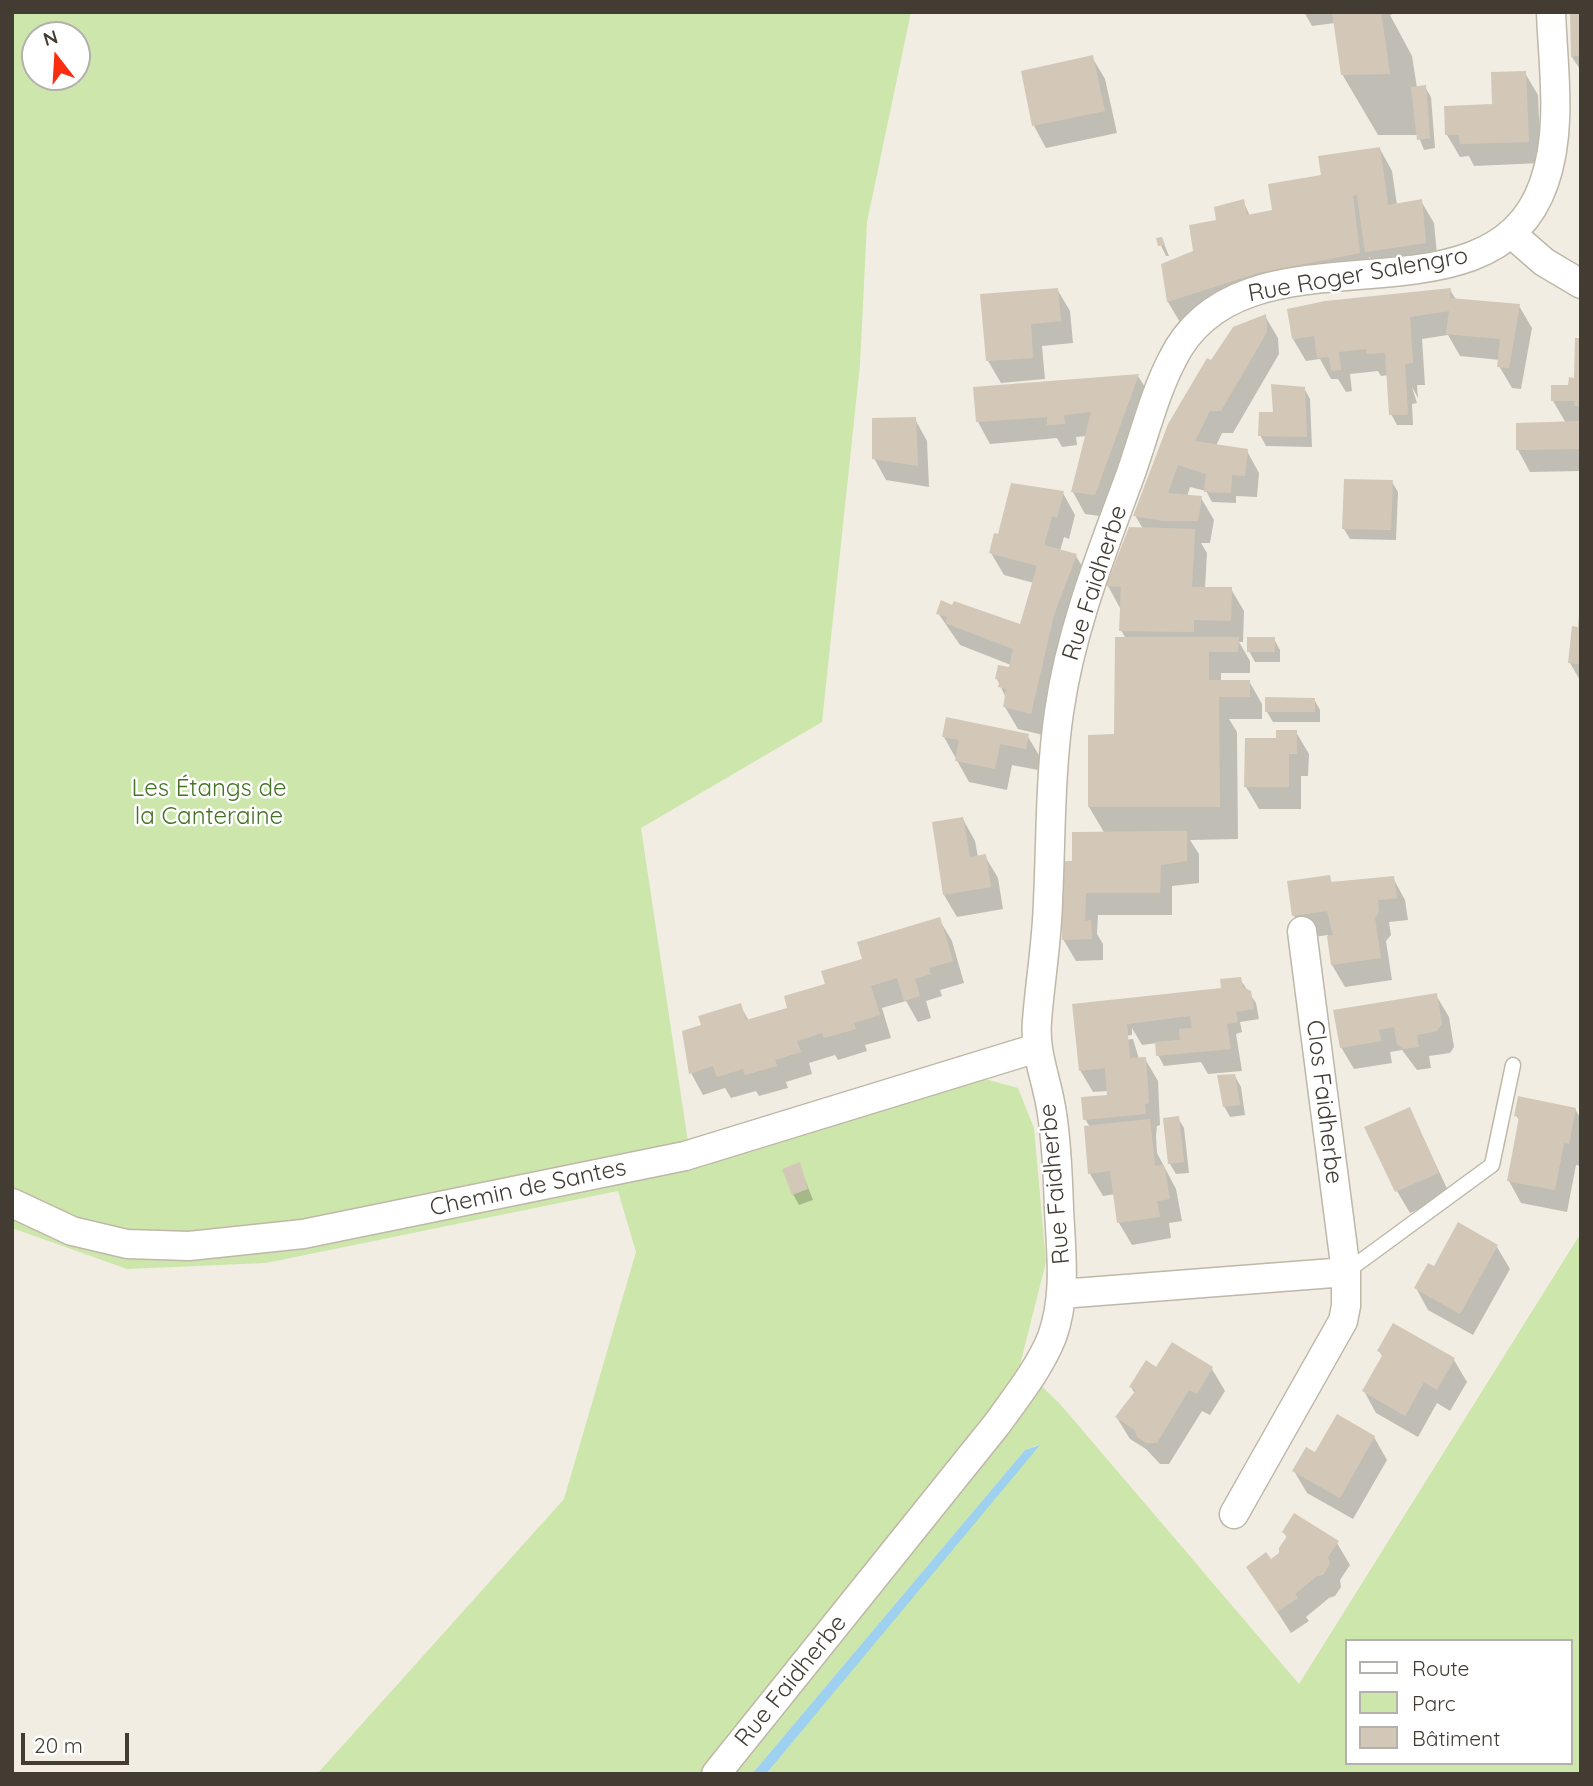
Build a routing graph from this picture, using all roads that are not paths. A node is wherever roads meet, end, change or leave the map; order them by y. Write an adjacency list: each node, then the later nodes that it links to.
1 (1551, 12): 2 (street, Rue Roger Salengro)
2 (1513, 235): 3 (street); 4 (street, Rue Roger Salengro)
3 (1581, 284)
4 (1167, 371): 6 (street, Rue Faidherbe)
5 (1302, 931): 9 (street, Clos Faidherbe)
6 (1037, 1048): 8 (street, Chemin de Santes); 10 (street, Rue Faidherbe)
7 (1513, 1065): 9 (lane)
8 (12, 1203)
9 (1346, 1272): 10 (street); 11 (street, Clos Faidherbe)
10 (1062, 1294): 12 (street, Rue Faidherbe)
11 (1234, 1514)
12 (716, 1774)

